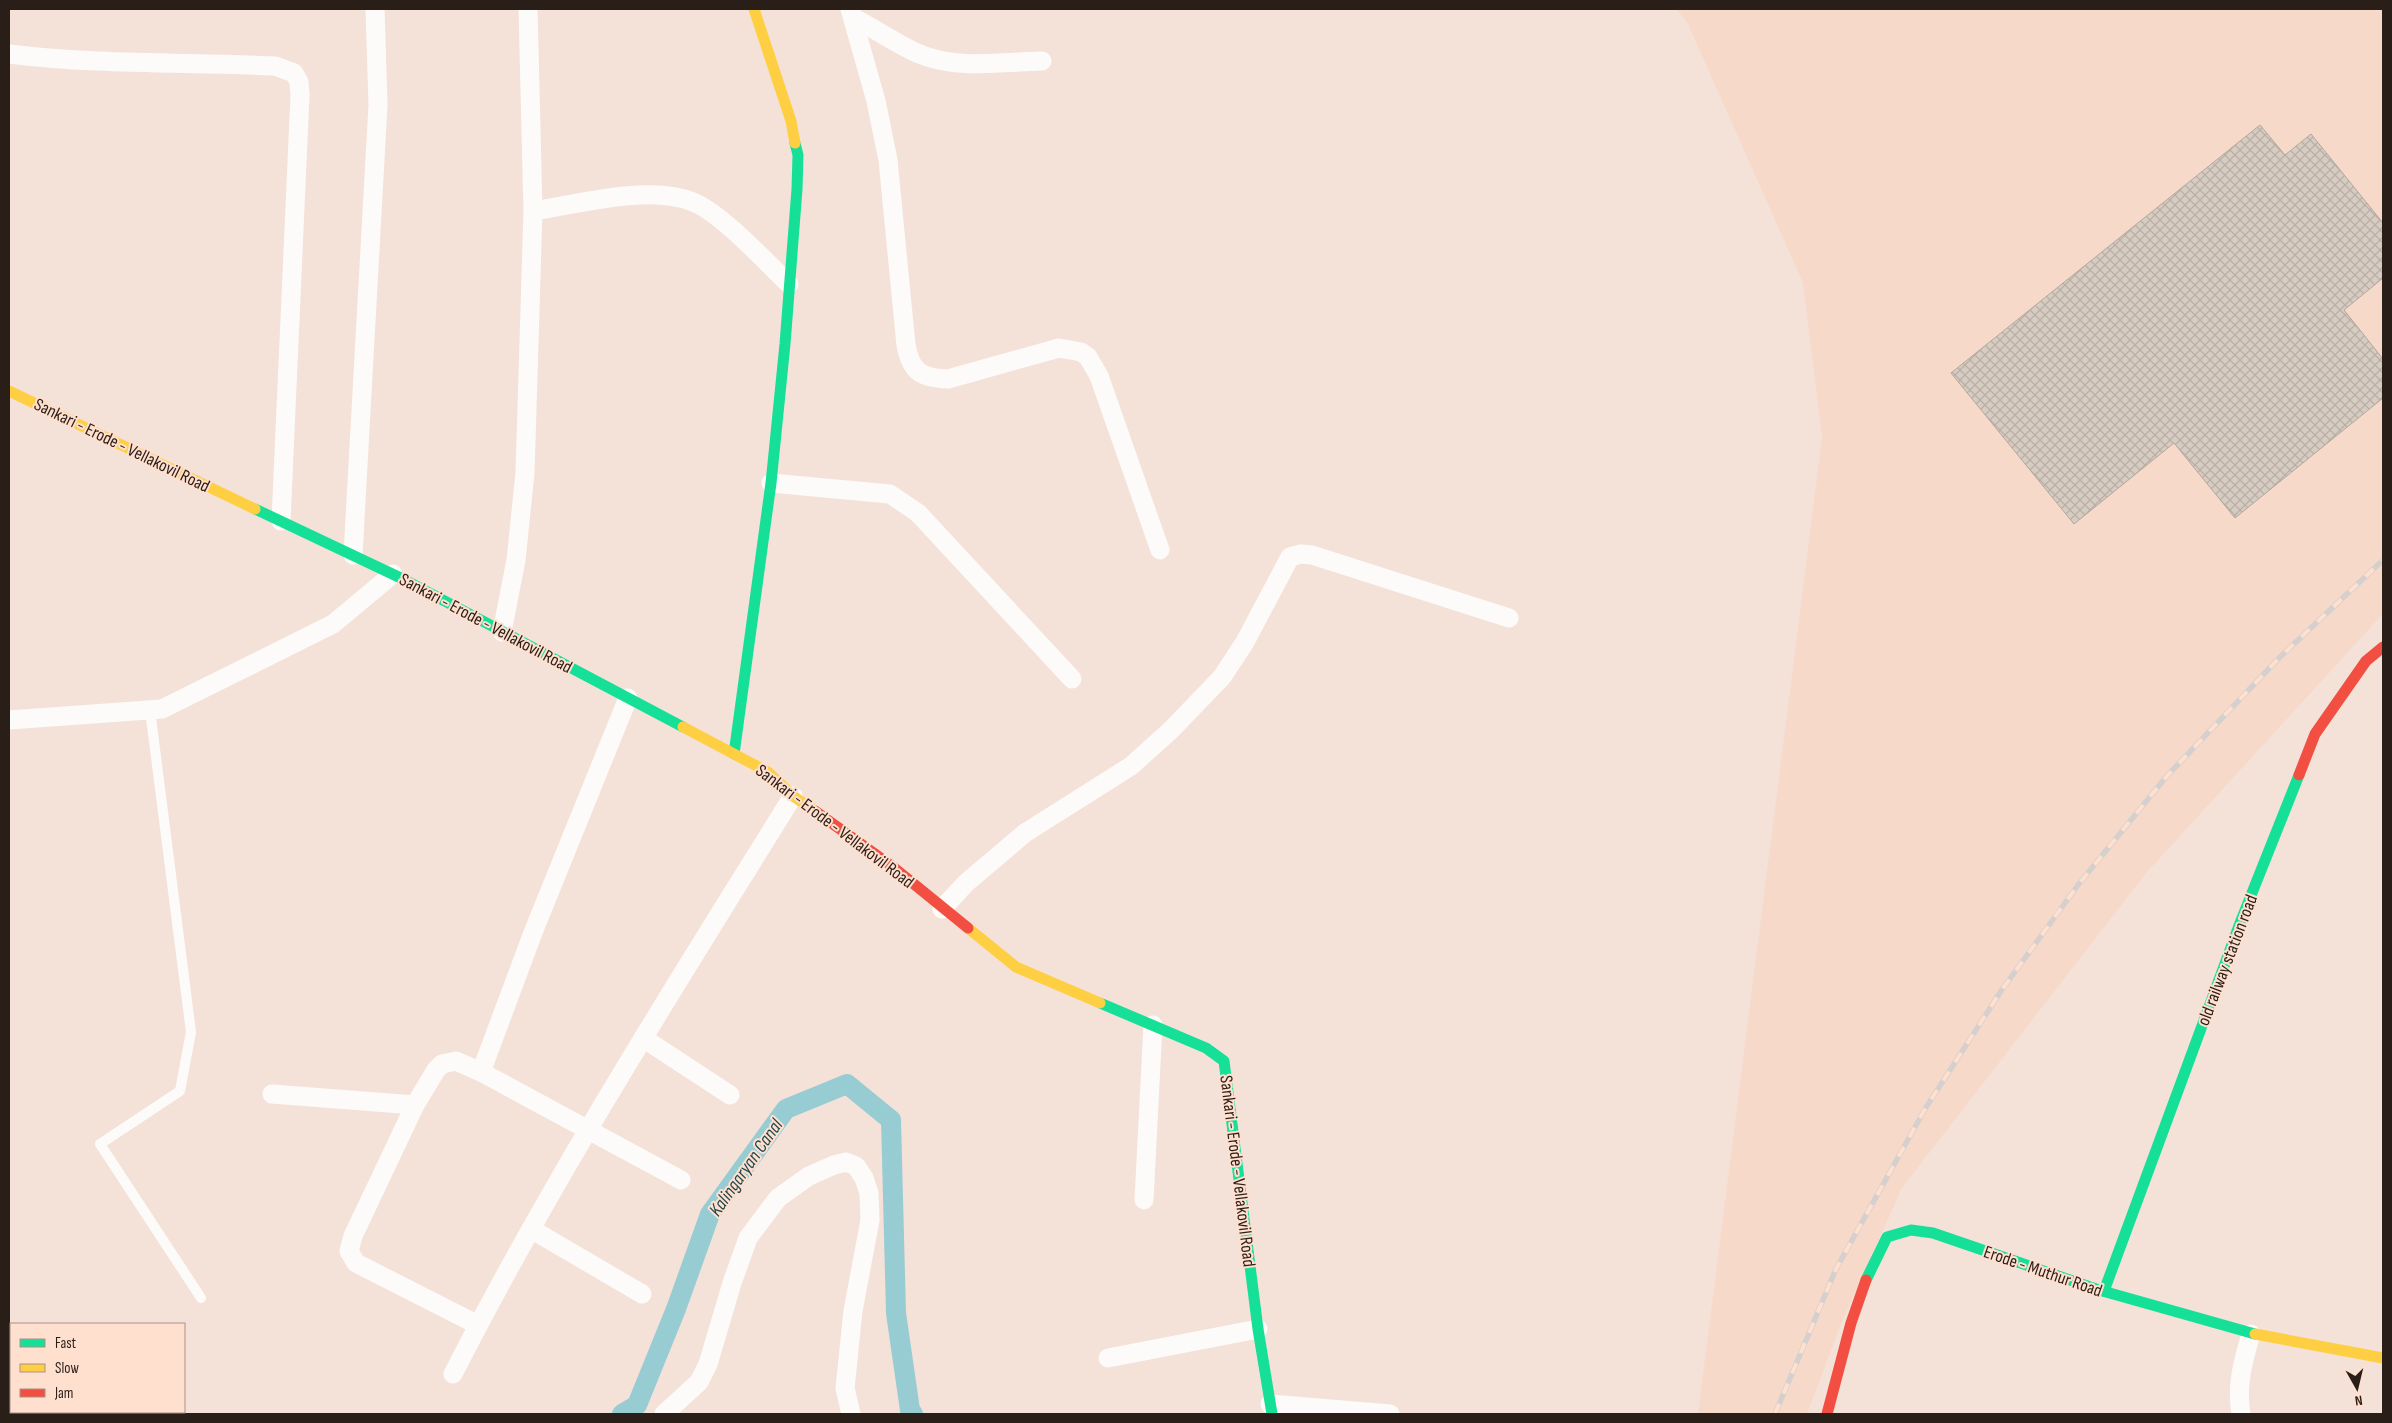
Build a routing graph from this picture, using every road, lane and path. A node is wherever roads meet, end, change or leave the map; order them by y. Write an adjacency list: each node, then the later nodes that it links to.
1 (375, 9): 13 (street)
2 (528, 9): 7 (street)
3 (754, 9): 8 (main road)
4 (852, 13): 6 (street); 12 (street)
5 (9, 54): 11 (street)
6 (1042, 61)
7 (534, 211): 8 (street); 16 (street)
8 (789, 284): 10 (main road)
9 (9, 391): 11 (main road, Sankari - Erode - Vellakovil Road)
10 (771, 483): 18 (street); 22 (main road)
11 (280, 521): 13 (main road, Sankari - Erode - Vellakovil Road)
12 (1160, 550)
13 (353, 556): 14 (main road, Sankari - Erode - Vellakovil Road)
14 (393, 574): 16 (main road, Sankari - Erode - Vellakovil Road); 20 (street)
15 (1509, 618): 24 (street)
16 (502, 632): 19 (main road, Sankari - Erode - Vellakovil Road)
17 (2383, 647): 35 (main road, old railway station road)
18 (1072, 679)
19 (628, 698): 22 (main road, Sankari - Erode - Vellakovil Road); 27 (street)
20 (150, 710): 21 (street); 37 (lane)
21 (9, 720)
22 (734, 754): 23 (main road, Sankari - Erode - Vellakovil Road)
23 (793, 796): 24 (main road, Sankari - Erode - Vellakovil Road); 26 (street)
24 (942, 909): 25 (main road, Sankari - Erode - Vellakovil Road)
25 (1153, 1025): 33 (street); 39 (main road, Sankari - Erode - Vellakovil Road)
26 (643, 1038): 29 (street); 31 (street)
27 (481, 1072): 30 (street); 31 (street)
28 (272, 1094): 30 (street)
29 (730, 1095)
30 (415, 1105): 38 (street)
31 (588, 1128): 32 (street); 34 (street)
32 (681, 1180)
33 (1144, 1200)
34 (531, 1229): 36 (street); 38 (street)
35 (2104, 1292): 40 (main road, Erode - Muthur Road); 48 (main road, Erode - Muthur Road)
36 (642, 1294)
37 (201, 1298)
38 (478, 1325): 43 (street)
39 (1258, 1328): 41 (street); 44 (main road, Sankari - Erode - Vellakovil Road)
40 (2251, 1334): 42 (main road, Erode - Muthur Road); 49 (street)
41 (1108, 1358)
42 (2383, 1358)
43 (453, 1374)
44 (1271, 1409): 47 (street)
45 (664, 1414): 46 (street)
46 (851, 1414)
47 (1390, 1414)
48 (1827, 1414)
49 (2241, 1414)

